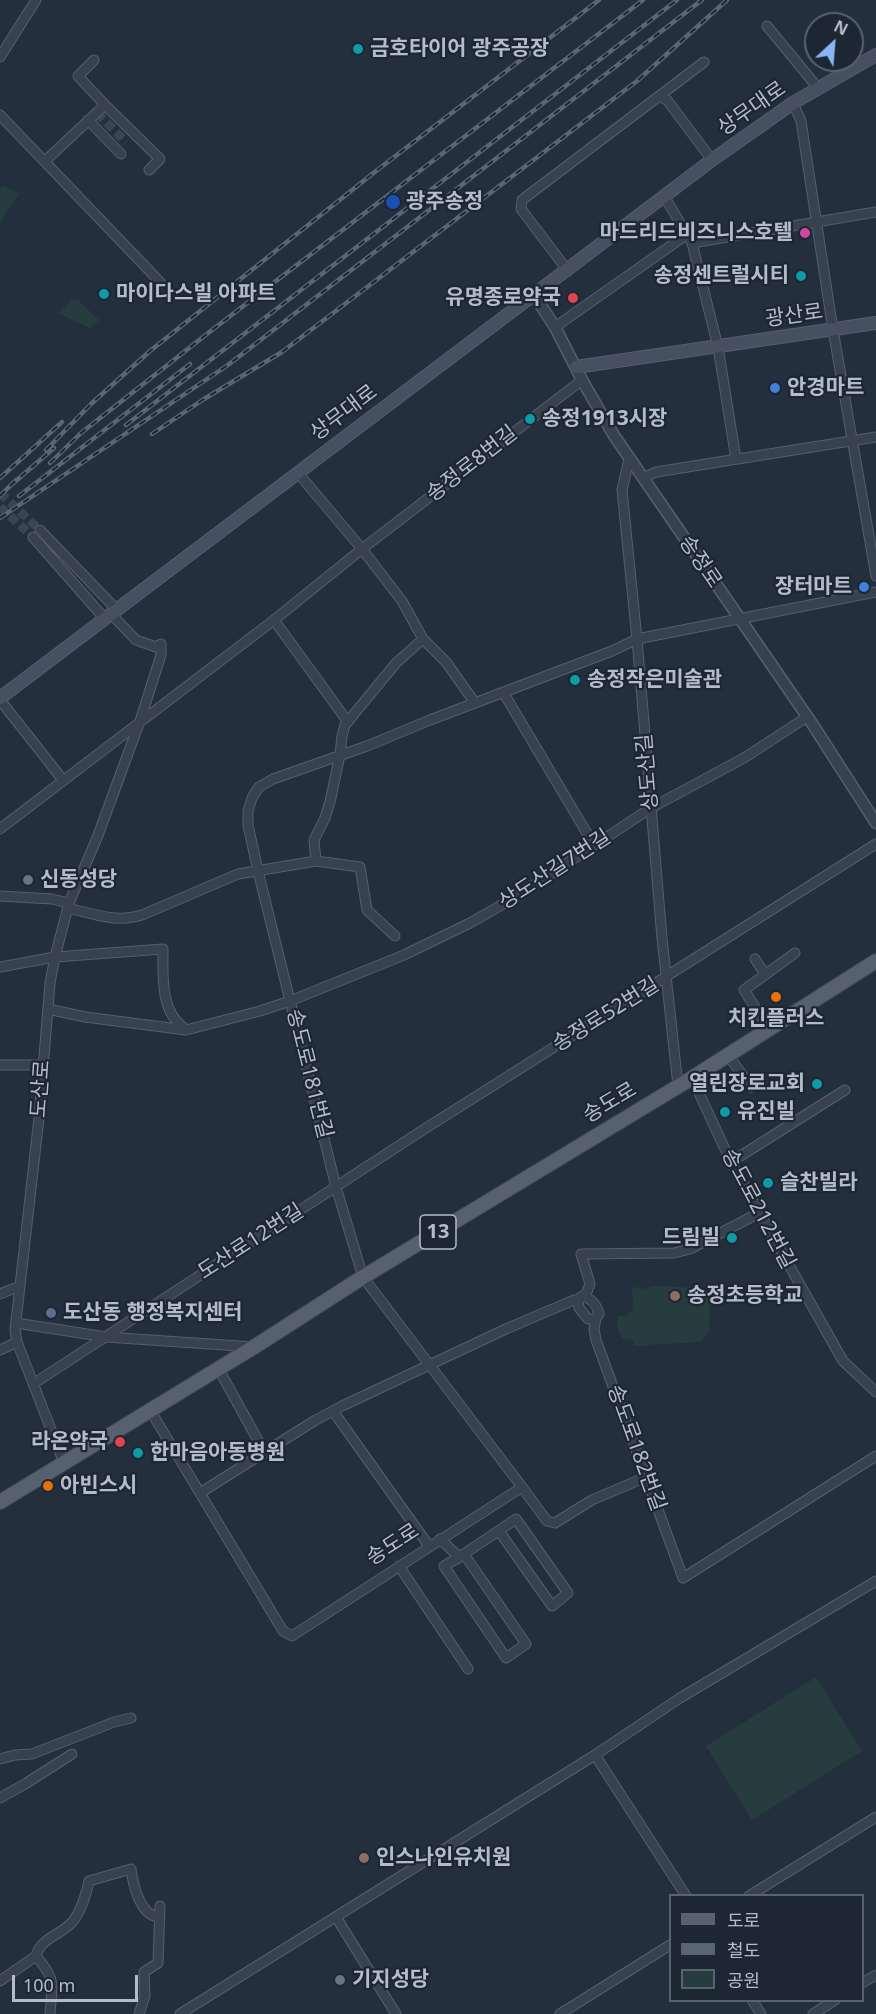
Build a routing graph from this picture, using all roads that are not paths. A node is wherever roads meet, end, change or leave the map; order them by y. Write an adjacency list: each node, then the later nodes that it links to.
1 (36, 0): 4 (street)
2 (767, 26): 7 (street)
3 (876, 55): 7 (main road, 상무대로)
4 (0, 57)
5 (94, 60): 10 (street)
6 (704, 62): 8 (street)
7 (818, 88): 9 (main road, 상무대로)
8 (660, 97): 14 (street, 상무대로); 21 (street)
9 (793, 103): 14 (main road, 상무대로); 19 (street)
10 (105, 105): 12 (street); 16 (street)
11 (0, 115): 15 (street)
12 (88, 120): 13 (street); 15 (street)
13 (122, 154)
14 (712, 160): 17 (main road, 상무대로)
15 (45, 161): 22 (street)
16 (149, 170)
17 (664, 196): 20 (street); 21 (main road, 상무대로)
18 (876, 212): 19 (street)
19 (817, 221): 20 (street); 26 (street)
20 (689, 239): 25 (street); 27 (street)
21 (568, 271): 23 (main road, 상무대로)
22 (161, 283)
23 (534, 295): 25 (street, 송정로); 34 (main road, 상무대로)
24 (876, 323): 26 (main road, 광산로)
25 (555, 327): 28 (street, 송정로)
26 (833, 330): 27 (main road, 광산로); 31 (street)
27 (718, 347): 28 (main road, 광산로); 33 (street)
28 (576, 367): 29 (street, 송정로)
29 (582, 381): 32 (street, 송정로); 38 (street, 송정로8번길)
30 (876, 436): 31 (street)
31 (853, 440): 33 (street); 37 (street)
32 (629, 459): 35 (street, 송정로); 45 (street, 상도산길)
33 (736, 459): 35 (street)
34 (297, 473): 38 (street); 41 (main road, 상무대로)
35 (643, 478): 42 (street, 송정로)
36 (876, 513): 37 (street)
37 (865, 515): 39 (street)
38 (362, 549): 43 (street, 송정로8번길); 44 (street)
39 (876, 576)
40 (876, 592): 42 (street)
41 (111, 614): 41 (street); 47 (main road, 상무대로); 50 (street, 도산로)
42 (739, 618): 45 (street); 49 (street, 송정로)
43 (274, 620): 50 (street, 송정로8번길); 51 (street)
44 (423, 639): 48 (street); 51 (street)
45 (637, 639): 46 (street); 54 (street, 상도산길)
46 (503, 692): 48 (street); 58 (street)
47 (0, 699): 53 (street)
48 (475, 703): 52 (street)
49 (807, 717): 54 (street, 상도산길7번길); 55 (street, 송정로)
50 (140, 721): 53 (street); 62 (street, 도산로)
51 (348, 722): 52 (street)
52 (340, 755): 59 (street); 60 (street, 송도로181번길)
53 (63, 780): 56 (street)
54 (651, 808): 58 (street, 상도산길7번길); 70 (street, 상도산길)
55 (876, 823)
56 (0, 829)
57 (876, 844): 70 (street, 송정로52번길)
58 (594, 845): 71 (street, 상도산길7번길)
59 (316, 861): 60 (street); 63 (street)
60 (258, 871): 62 (street); 71 (street, 송도로181번길)
61 (0, 896): 62 (street)
62 (68, 905): 65 (street, 도산로)
63 (395, 936)
64 (795, 953): 69 (street)
65 (55, 957): 68 (street); 72 (street, 도산로); 74 (street)
66 (755, 959): 69 (street)
67 (876, 961): 73 (main road, 송도로 / 13)
68 (0, 967)
69 (765, 974): 73 (street)
70 (665, 978): 79 (street, 상도산길); 83 (street, 송정로52번길)
71 (290, 1001): 74 (street, 상도산길7번길); 83 (street, 송도로181번길)
72 (48, 1010): 74 (street); 77 (street, 도산로)
73 (769, 1029): 75 (main road, 송도로 / 13)
74 (186, 1030)
75 (728, 1055): 78 (main road, 송도로 / 13); 80 (street)
76 (0, 1065): 77 (street)
77 (42, 1065): 86 (street, 도산로)
78 (692, 1078): 79 (main road, 송도로 / 13); 82 (street, 송도로212번길)
79 (678, 1086): 85 (main road, 송도로 / 13)
80 (752, 1087)
81 (844, 1090): 82 (street)
82 (731, 1162): 84 (street, 송도로212번길)
83 (336, 1187): 85 (street, 송도로181번길); 91 (street, 도산로12번길)
84 (759, 1213): 88 (street); 98 (street, 송도로212번길)
85 (363, 1277): 93 (main road, 송도로 / 13); 95 (street)
86 (20, 1286): 87 (street); 90 (street, 도산로)
87 (0, 1294)
88 (582, 1298): 89 (street); 89 (street); 95 (street)
89 (596, 1318): 104 (street, 송도로182번길)
90 (16, 1323): 91 (street); 92 (street, 도산로)
91 (106, 1337): 93 (street); 97 (street, 도산로12번길)
92 (17, 1342): 94 (street); 97 (street, 도산로)
93 (254, 1347): 96 (main road, 송도로 / 13)
94 (0, 1350)
95 (430, 1364): 100 (street); 105 (street)
96 (218, 1368): 99 (main road, 송도로 / 13); 101 (street)
97 (33, 1384): 103 (street, 도산로)
98 (876, 1392)
99 (150, 1410): 103 (main road, 송도로 / 13); 106 (street, 송도로)
100 (333, 1411): 101 (street); 110 (street)
101 (265, 1453): 106 (street)
102 (876, 1456): 104 (street, 송도로182번길)
103 (64, 1462): 107 (main road, 송도로 / 13)
104 (646, 1478): 105 (street)
105 (522, 1487): 109 (street, 송도로)
106 (200, 1493): 112 (street, 송도로)
107 (0, 1502)
108 (499, 1531): 108 (street); 111 (street)
109 (440, 1539): 110 (street, 송도로); 111 (street)
110 (429, 1546): 112 (street, 송도로)
111 (461, 1557): 111 (street)
112 (399, 1566): 114 (street)
113 (876, 1581): 117 (street)
114 (468, 1669)
115 (131, 1718): 118 (street)
116 (72, 1754): 119 (street)
117 (595, 1755): 121 (street); 125 (street)
118 (0, 1759)
119 (0, 1798)
120 (876, 1817): 122 (street)
121 (685, 1894)
122 (752, 1894)
123 (160, 1906): 124 (street)
124 (159, 1917): 127 (street); 131 (street)
125 (336, 1917): 132 (street); 133 (street)
126 (669, 1946): 134 (street)
127 (36, 1956): 128 (street); 130 (street)
128 (0, 1981)
129 (833, 2002): 135 (street)
130 (51, 2014)
131 (139, 2014)
132 (180, 2014)
133 (396, 2014)
134 (560, 2014)
135 (813, 2014)

